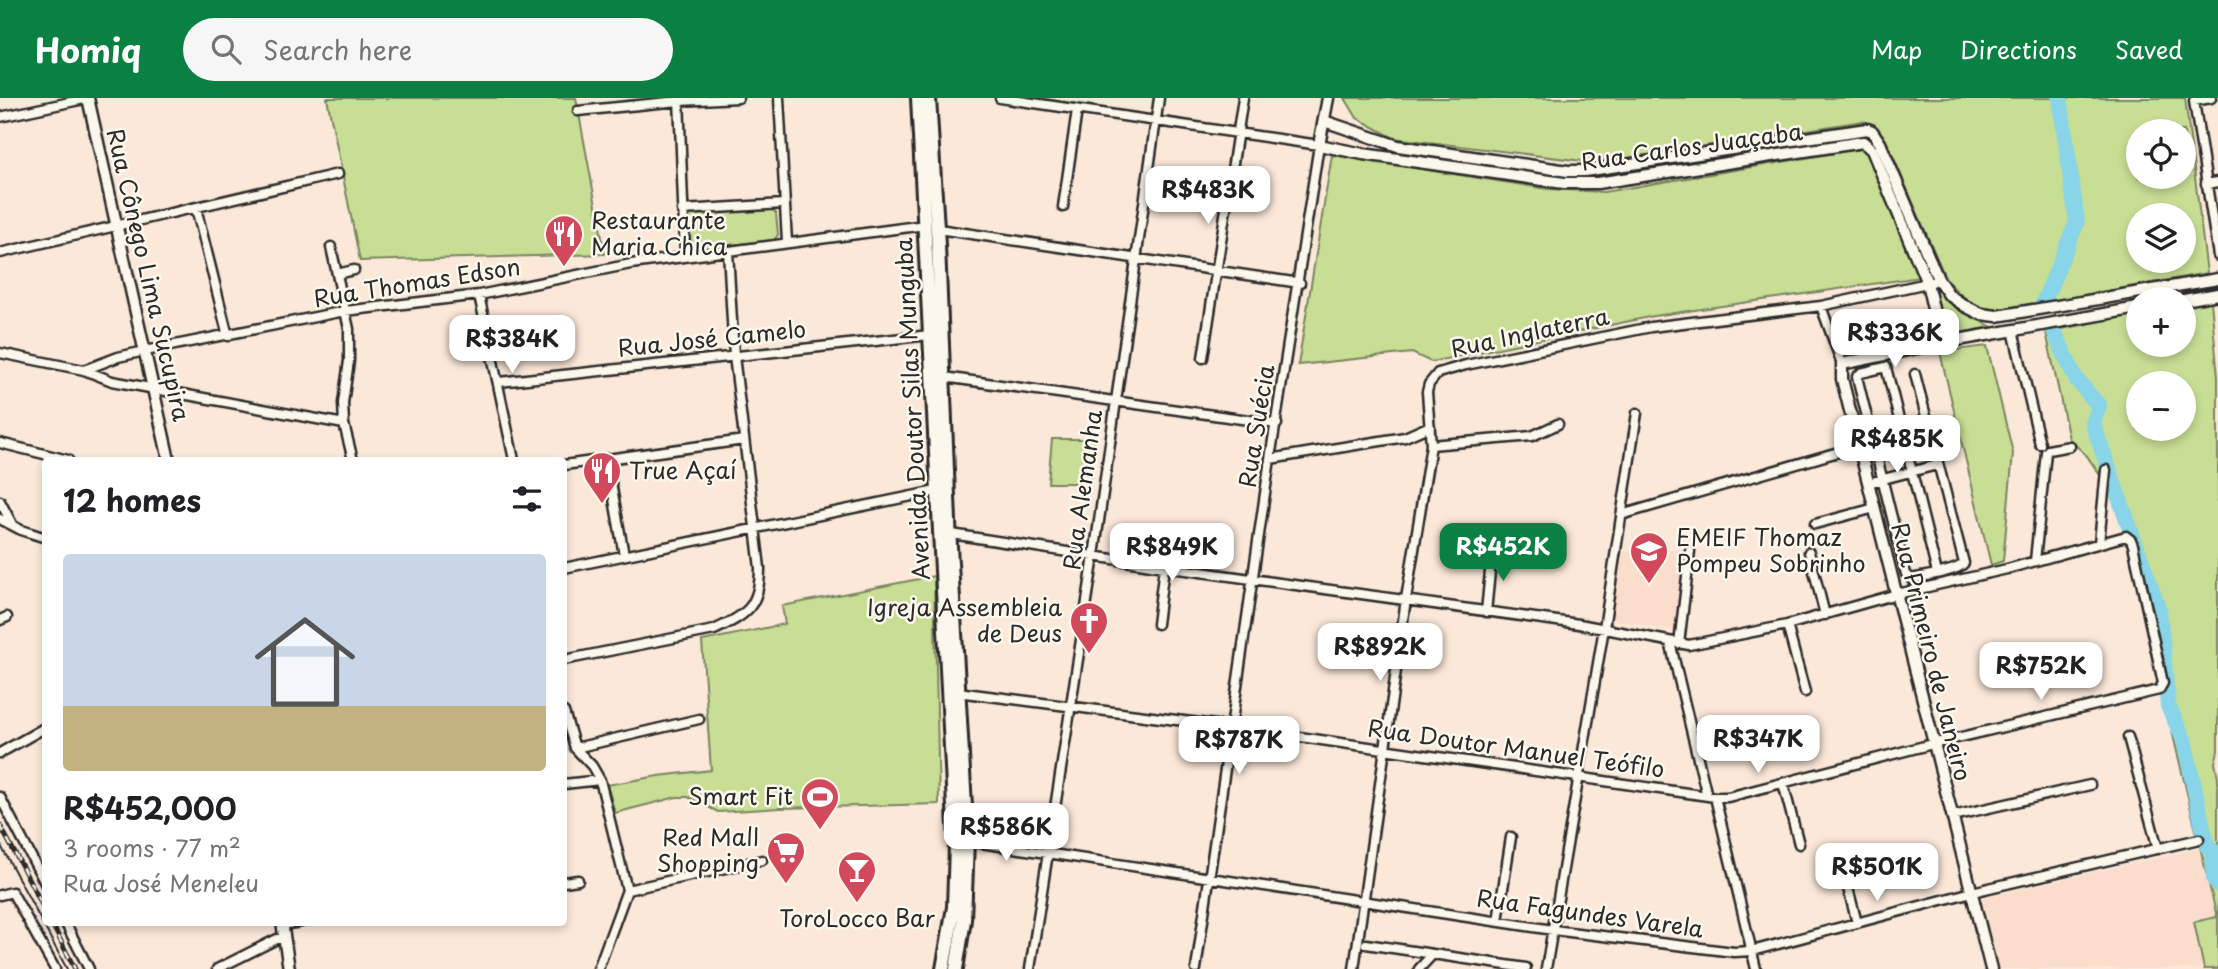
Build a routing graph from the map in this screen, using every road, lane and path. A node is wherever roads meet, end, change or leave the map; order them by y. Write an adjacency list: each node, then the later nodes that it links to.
1 (89, 98): 14 (street); 30 (street, Rua Cônego Lima Sucupira)
2 (738, 98): 11 (street)
3 (779, 98): 26 (street)
4 (918, 98): 31 (main road, Avenida Doutor Silas Munguba)
5 (929, 98): 31 (main road, Avenida Doutor Silas Munguba)
6 (1000, 98): 12 (street)
7 (1159, 98): 15 (street, Rua Alemanha)
8 (1243, 98): 17 (street)
9 (1328, 98): 16 (street, Rua Suécia)
10 (2211, 98): 25 (street)
11 (679, 99): 13 (street); 29 (street)
12 (1077, 110): 15 (street); 27 (street)
13 (578, 111)
14 (0, 117)
15 (1156, 120): 17 (street); 38 (street, Rua Alemanha)
16 (1324, 121): 18 (street, Rua Carlos Juaçaba); 19 (street, Rua Suécia)
17 (1239, 132): 19 (street); 40 (street)
18 (1353, 132): 20 (street, Rua Carlos Juaçaba); 21 (street)
19 (1319, 145): 21 (street, Rua Carlos Juaçaba); 44 (street, Rua Suécia)
20 (1732, 149): 22 (street); 42 (street, Rua Carlos Juaçaba)
21 (1351, 152): 22 (street, Rua Carlos Juaçaba)
22 (1735, 162): 45 (street, Rua Carlos Juaçaba)
23 (338, 174): 28 (street)
24 (2218, 182): 25 (street)
25 (2206, 184): 37 (street)
26 (784, 204): 29 (street); 32 (street)
27 (1063, 207)
28 (196, 208): 30 (street); 54 (street)
29 (682, 210): 36 (street)
30 (117, 226): 35 (street); 56 (street, Rua Cônego Lima Sucupira)
31 (931, 227): 32 (street, Rua Thomas Edson); 38 (street, Rua Thomas Edson); 53 (main road, Avenida Doutor Silas Munguba); 63 (main road, Avenida Doutor Silas Munguba)
32 (788, 242): 34 (street, Rua Thomas Edson)
33 (331, 247): 41 (street)
34 (728, 251): 36 (street, Rua Thomas Edson); 58 (street)
35 (0, 253)
36 (685, 255): 47 (street, Rua Thomas Edson)
37 (2218, 256)
38 (1135, 257): 40 (street, Rua Thomas Edson); 66 (street, Rua Alemanha)
39 (354, 270): 41 (street)
40 (1216, 271): 44 (street, Rua Thomas Edson); 59 (street)
41 (337, 274): 51 (street)
42 (1938, 279): 43 (street, Rua Carlos Juaçaba); 45 (street, Rua Inglaterra)
43 (2218, 279)
44 (1300, 283): 69 (street, Rua Suécia)
45 (1927, 283): 49 (street, Rua Inglaterra); 55 (street, Rua Carlos Juaçaba)
46 (2218, 294): 48 (street)
47 (479, 295): 51 (street, Rua Thomas Edson); 64 (street)
48 (2196, 298)
49 (1821, 306): 60 (street, Rua Primeiro de Janeiro); 71 (street, Rua Inglaterra)
50 (2126, 310): 52 (street)
51 (345, 312): 54 (street, Rua Thomas Edson); 68 (street)
52 (2013, 330): 55 (street); 74 (street)
53 (930, 335): 58 (street, Rua José Camelo); 90 (main road, Avenida Doutor Silas Munguba)
54 (228, 336): 56 (street, Rua Thomas Edson)
55 (1941, 343): 60 (street)
56 (145, 351): 61 (street, Rua Thomas Edson); 65 (street, Rua Cônego Lima Sucupira)
57 (0, 354): 61 (street)
58 (734, 356): 64 (street, Rua José Camelo); 72 (street)
59 (1203, 358)
60 (1842, 364): 76 (street, Rua Primeiro de Janeiro)
61 (84, 370): 65 (street)
62 (1915, 374): 85 (street)
63 (944, 377): 66 (street); 90 (main road, Avenida Doutor Silas Munguba)
64 (499, 382): 81 (street)
65 (153, 388): 68 (street); 79 (street, Rua Cônego Lima Sucupira)
66 (1115, 399): 69 (street); 105 (street, Rua Alemanha)
67 (1637, 413): 93 (street)
68 (344, 424): 80 (street)
69 (1278, 424): 82 (street, Rua Suécia)
70 (1558, 424): 75 (street)
71 (1430, 426): 75 (street, Rua Inglaterra); 82 (street)
72 (744, 440): 83 (street); 97 (street)
73 (0, 443): 78 (street)
74 (2040, 444)
75 (1431, 445): 112 (street, Rua Inglaterra)
76 (1859, 446): 89 (street, Rua Primeiro de Janeiro); 93 (street)
77 (2070, 446): 106 (street)
78 (56, 457)
79 (168, 457)
80 (352, 457)
81 (513, 457)
82 (1270, 459): 110 (street, Rua Suécia)
83 (607, 460): 84 (street); 104 (street)
84 (567, 464)
85 (1937, 465): 87 (street); 109 (street)
86 (2106, 470): 100 (street)
87 (1911, 472): 88 (street); 88 (street); 109 (street)
88 (1883, 479): 89 (street); 109 (street)
89 (1868, 483): 92 (street, Rua Primeiro de Janeiro)
90 (942, 490): 97 (street); 98 (main road, Avenida Doutor Silas Munguba)
91 (0, 502): 95 (street)
92 (1875, 508): 96 (street); 111 (street, Rua Primeiro de Janeiro)
93 (1621, 515): 117 (street)
94 (0, 519): 95 (street)
95 (12, 524): 99 (street)
96 (1815, 524)
97 (753, 528): 104 (street); 119 (street)
98 (944, 533): 105 (street); 120 (main road, Avenida Doutor Silas Munguba)
99 (42, 536)
100 (2099, 543): 106 (street); 128 (street, Rua Doutor Manuel Teófilo)
101 (1492, 551): 113 (street)
102 (1690, 551): 118 (street)
103 (1809, 552): 114 (street)
104 (624, 555): 107 (street)
105 (1094, 556): 108 (street); 122 (street, Rua Alemanha)
106 (2035, 561): 111 (street)
107 (567, 567)
108 (1164, 567): 110 (street); 115 (street)
109 (1937, 573)
110 (1254, 579): 112 (street); 125 (street, Rua Suécia)
111 (1897, 594): 114 (street); 128 (street, Rua Primeiro de Janeiro)
112 (1406, 599): 113 (street); 130 (street, Rua Inglaterra)
113 (1486, 612): 117 (street)
114 (1825, 615): 116 (street)
115 (1157, 624)
116 (1787, 625): 118 (street); 121 (street)
117 (1604, 628): 118 (street); 132 (street)
118 (1675, 643): 138 (street)
119 (567, 659)
120 (952, 691): 122 (street, Rua Doutor Manuel Teófilo); 142 (main road, Avenida Doutor Silas Munguba); 173 (main road, Avenida Doutor Silas Munguba)
121 (1805, 692)
122 (1069, 707): 125 (street, Rua Doutor Manuel Teófilo); 145 (street, Rua Alemanha)
123 (699, 719): 129 (street)
124 (567, 722): 129 (street)
125 (1231, 727): 130 (street, Rua Doutor Manuel Teófilo); 149 (street, Rua Suécia)
126 (42, 729): 131 (street)
127 (2128, 737): 144 (street)
128 (1936, 743): 134 (street, Rua Doutor Manuel Teófilo); 139 (street, Rua Primeiro de Janeiro)
129 (575, 748): 133 (street)
130 (1385, 750): 132 (street, Rua Doutor Manuel Teófilo); 155 (street, Rua Inglaterra)
131 (0, 753)
132 (1578, 777): 138 (street, Rua Doutor Manuel Teófilo); 160 (street)
133 (600, 780): 135 (street); 152 (street)
134 (1783, 783): 138 (street, Rua Doutor Manuel Teófilo); 143 (street)
135 (567, 784)
136 (2090, 785): 139 (street)
137 (0, 797): 148 (street)
138 (1711, 797): 163 (street)
139 (1953, 816): 153 (street, Rua Primeiro de Janeiro)
140 (1511, 837): 156 (street)
141 (2199, 839): 144 (street, Rua Fagundes Varela)
142 (967, 842): 145 (street, Rua Fagundes Varela); 174 (main road, Avenida Doutor Silas Munguba)
143 (1799, 844)
144 (2158, 849): 153 (street, Rua Fagundes Varela)
145 (1049, 855): 149 (street, Rua Fagundes Varela); 175 (street, Rua Alemanha)
146 (762, 860): 152 (street)
147 (1842, 865): 157 (street)
148 (42, 877)
149 (1209, 877): 155 (street, Rua Fagundes Varela); 176 (street, Rua Suécia)
150 (578, 880): 151 (street)
151 (567, 882)
152 (627, 890): 172 (street)
153 (1972, 892): 157 (street, Rua Fagundes Varela); 181 (street, Rua Primeiro de Janeiro)
154 (0, 895): 168 (street)
155 (1364, 902): 156 (street, Rua Fagundes Varela); 177 (street, Rua Inglaterra)
156 (1498, 921): 160 (street, Rua Fagundes Varela)
157 (1857, 923): 163 (street, Rua Fagundes Varela)
158 (67, 926): 169 (street)
159 (282, 926): 161 (street)
160 (1553, 930): 163 (street, Rua Fagundes Varela); 179 (street)
161 (284, 939): 170 (street); 171 (street)
162 (1366, 944): 164 (street)
163 (1752, 951): 180 (street)
164 (1432, 955): 165 (street); 178 (street)
165 (1447, 957): 166 (street); 167 (street)
166 (1452, 968)
167 (1526, 968)
168 (55, 969)
169 (89, 969)
170 (217, 969)
171 (289, 969)
172 (598, 969)
173 (943, 969)
174 (957, 969)
175 (1030, 969)
176 (1196, 969)
177 (1354, 969)
178 (1419, 969)
179 (1546, 969)
180 (1756, 969)
181 (1990, 969)

